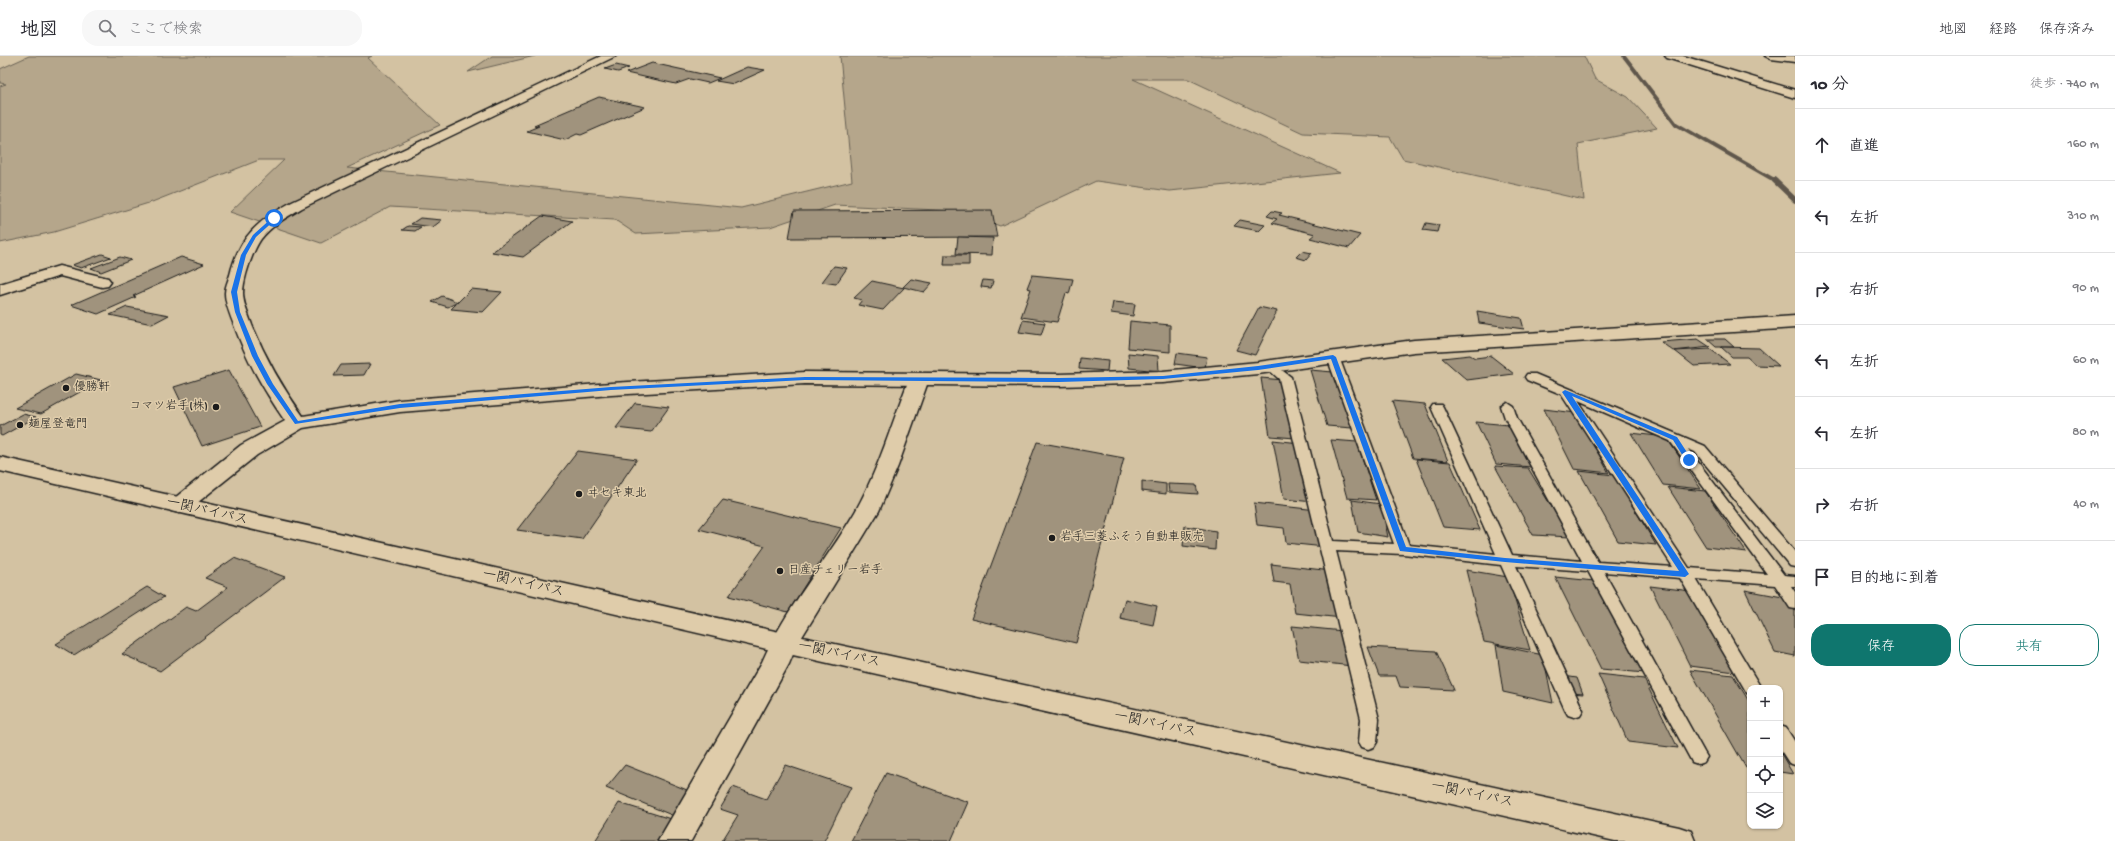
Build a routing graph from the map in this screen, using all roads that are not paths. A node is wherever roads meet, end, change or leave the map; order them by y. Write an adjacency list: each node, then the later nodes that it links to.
1 (610, 56): 16 (main road)
2 (1671, 56): 5 (main road)
3 (1771, 56): 4 (main road)
4 (1795, 59)
5 (1795, 94)
6 (102, 282): 7 (main road)
7 (0, 290)
8 (1795, 322): 9 (main road)
9 (1333, 357): 12 (main road); 21 (lane)
10 (1275, 370): 20 (lane)
11 (1531, 377): 13 (lane)
12 (919, 378): 16 (main road); 29 (main road)
13 (1565, 392): 17 (lane); 25 (lane)
14 (1506, 406): 24 (lane)
15 (1437, 407): 22 (lane)
16 (297, 423): 19 (main road)
17 (1675, 439): 23 (lane); 26 (lane)
18 (0, 464): 19 (main road, 一関バイパス)
19 (178, 506): 29 (main road, 一関バイパス)
20 (1327, 546): 21 (lane); 33 (lane)
21 (1403, 549): 22 (lane)
22 (1505, 560): 24 (lane); 31 (lane)
23 (1795, 562)
24 (1594, 566): 25 (lane); 34 (lane)
25 (1685, 574): 26 (lane); 30 (lane)
26 (1780, 581): 27 (lane); 28 (lane)
27 (1795, 581)
28 (1795, 604)
29 (784, 643): 36 (main road); 37 (main road, 一関バイパス)
30 (1751, 685)
31 (1574, 710)
32 (1783, 738): 35 (lane)
33 (1368, 742)
34 (1698, 757)
35 (1795, 758)
36 (674, 841)
37 (1679, 841)

